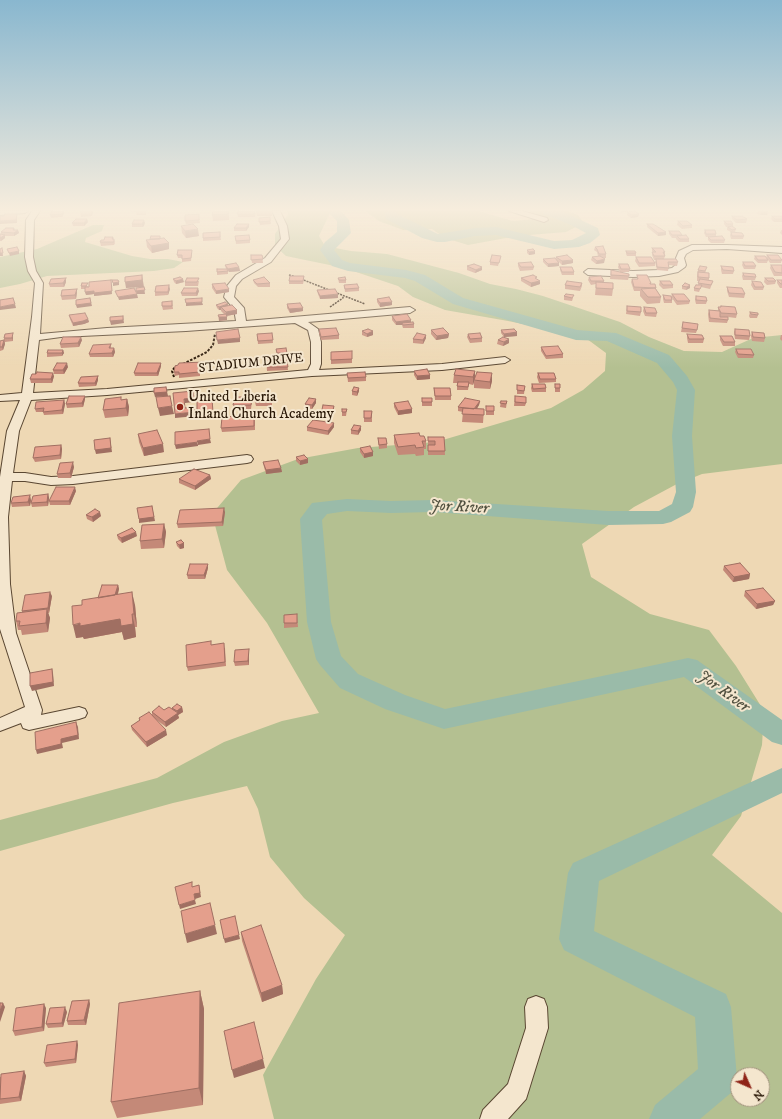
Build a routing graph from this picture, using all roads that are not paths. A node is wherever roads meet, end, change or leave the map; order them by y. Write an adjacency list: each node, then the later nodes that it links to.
1 (30, 263): 8 (street)
2 (263, 263): 7 (street)
3 (681, 263): 4 (street)
4 (588, 272)
5 (410, 310): 6 (street)
6 (297, 320): 7 (street); 10 (street)
7 (241, 324): 8 (street)
8 (34, 338): 11 (street)
9 (505, 360): 10 (street, STADIUM DRIVE)
10 (312, 373): 11 (street, STADIUM DRIVE)
11 (27, 396): 12 (street, STADIUM DRIVE); 14 (street)
12 (0, 398)
13 (247, 459): 14 (street)
14 (6, 477): 15 (street)
15 (34, 710): 16 (street); 17 (street)
16 (79, 713)
17 (0, 724)
18 (536, 1007): 19 (street)
19 (492, 1119)

